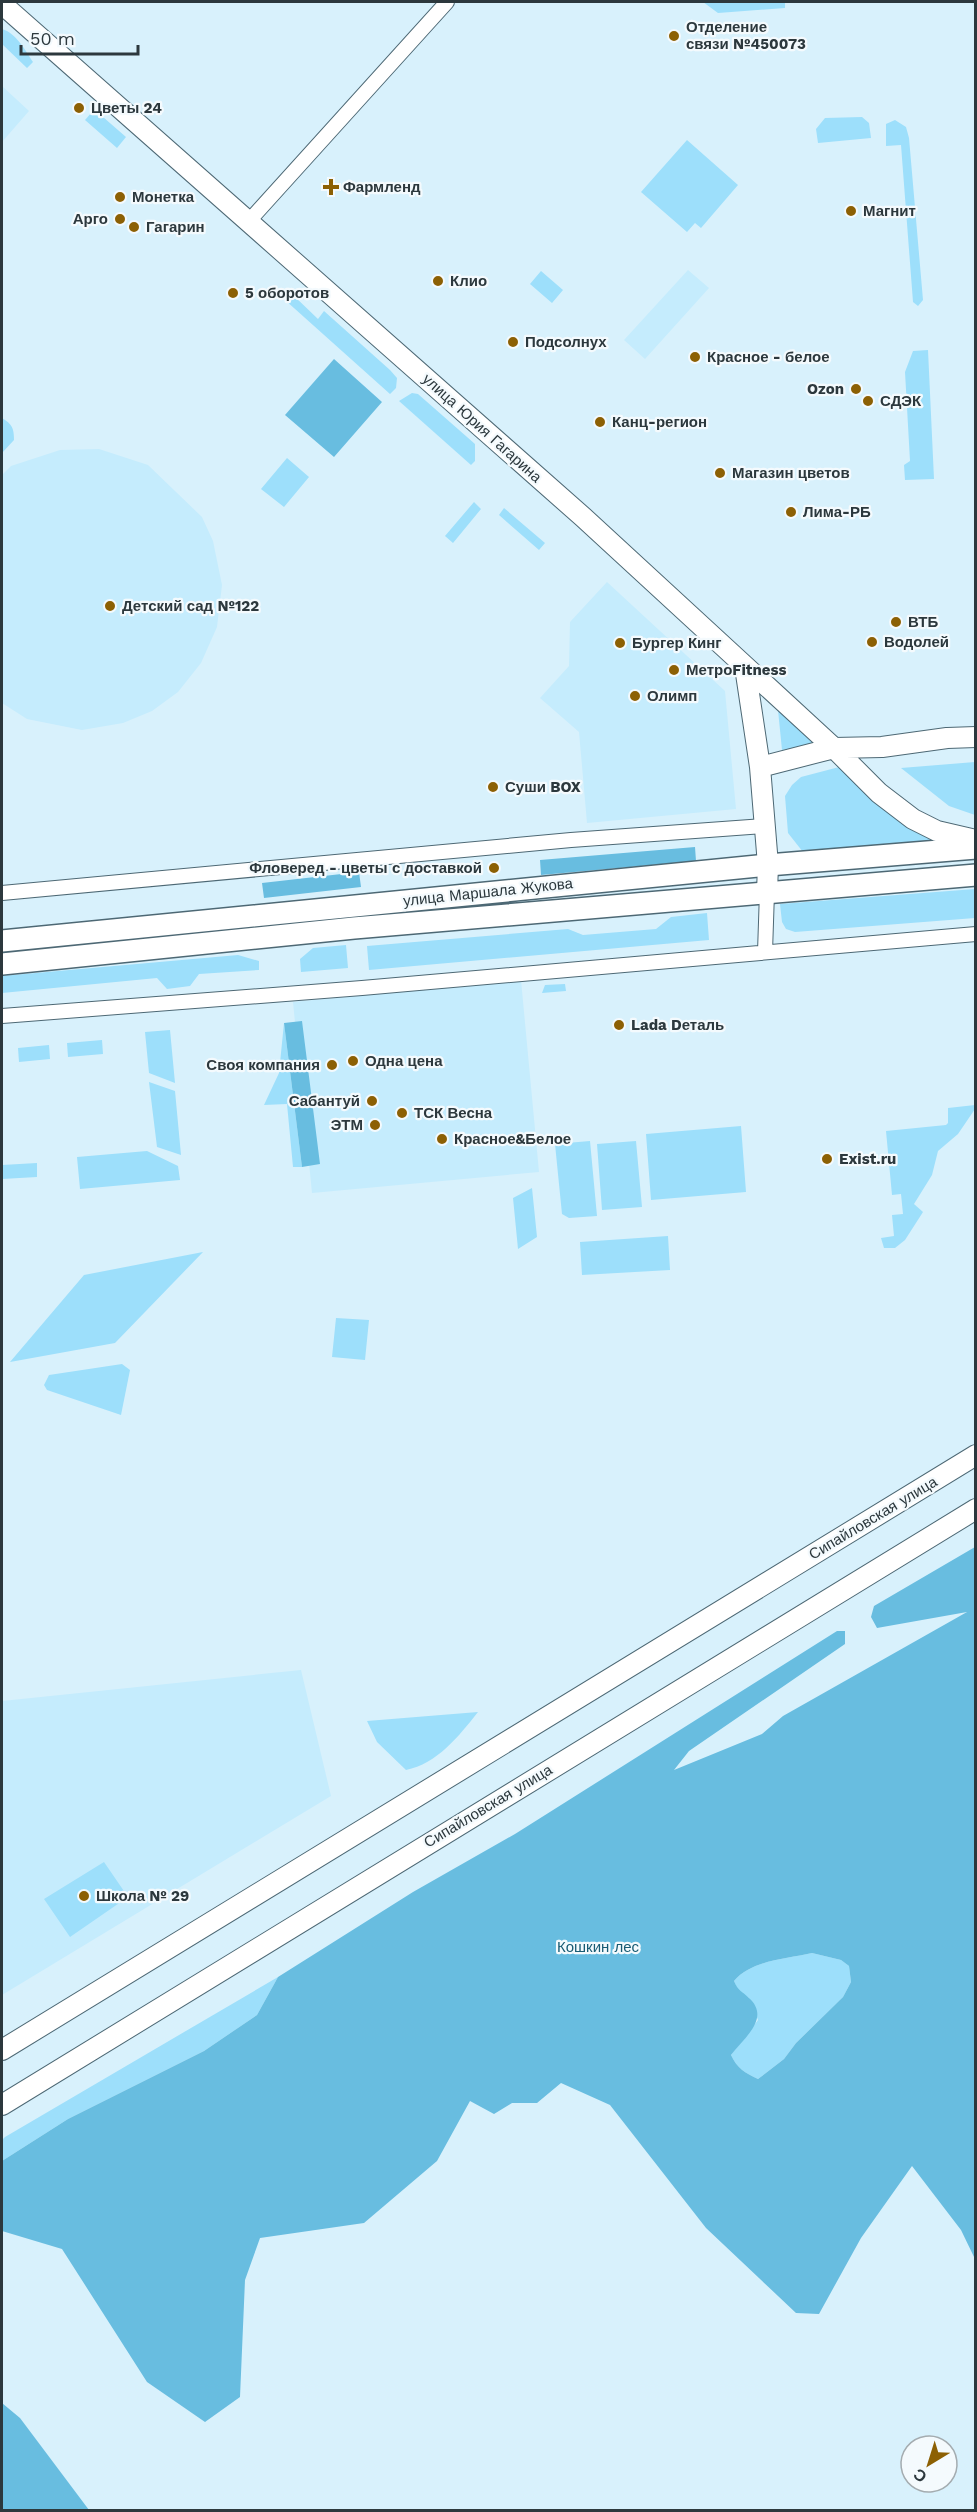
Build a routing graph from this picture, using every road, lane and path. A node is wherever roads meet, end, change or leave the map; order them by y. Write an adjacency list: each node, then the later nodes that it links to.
1 (447, 2): 3 (street)
2 (2, 4): 3 (main road, улица Юрия Гагарина)
3 (249, 221): 4 (main road, улица Юрия Гагарина)
4 (745, 667): 6 (main road, улица Юрия Гагарина); 7 (main road)
5 (975, 737): 6 (main road)
6 (834, 748): 7 (main road); 9 (main road, улица Юрия Гагарина)
7 (760, 767): 8 (main road)
8 (764, 826): 11 (main road); 14 (street)
9 (975, 840)
10 (975, 848): 11 (main road, улица Маршала Жукова)
11 (768, 865): 13 (main road); 16 (main road, улица Маршала Жукова)
12 (975, 875): 13 (main road, улица Маршала Жукова)
13 (767, 892): 17 (street); 18 (main road, улица Маршала Жукова)
14 (2, 893)
15 (975, 934): 17 (street)
16 (2, 941)
17 (765, 952): 19 (street)
18 (2, 964)
19 (2, 1016)
20 (975, 1455): 22 (main road, Сипайловская улица)
21 (975, 1509): 23 (main road, Сипайловская улица)
22 (2, 2050)
23 (2, 2105)

